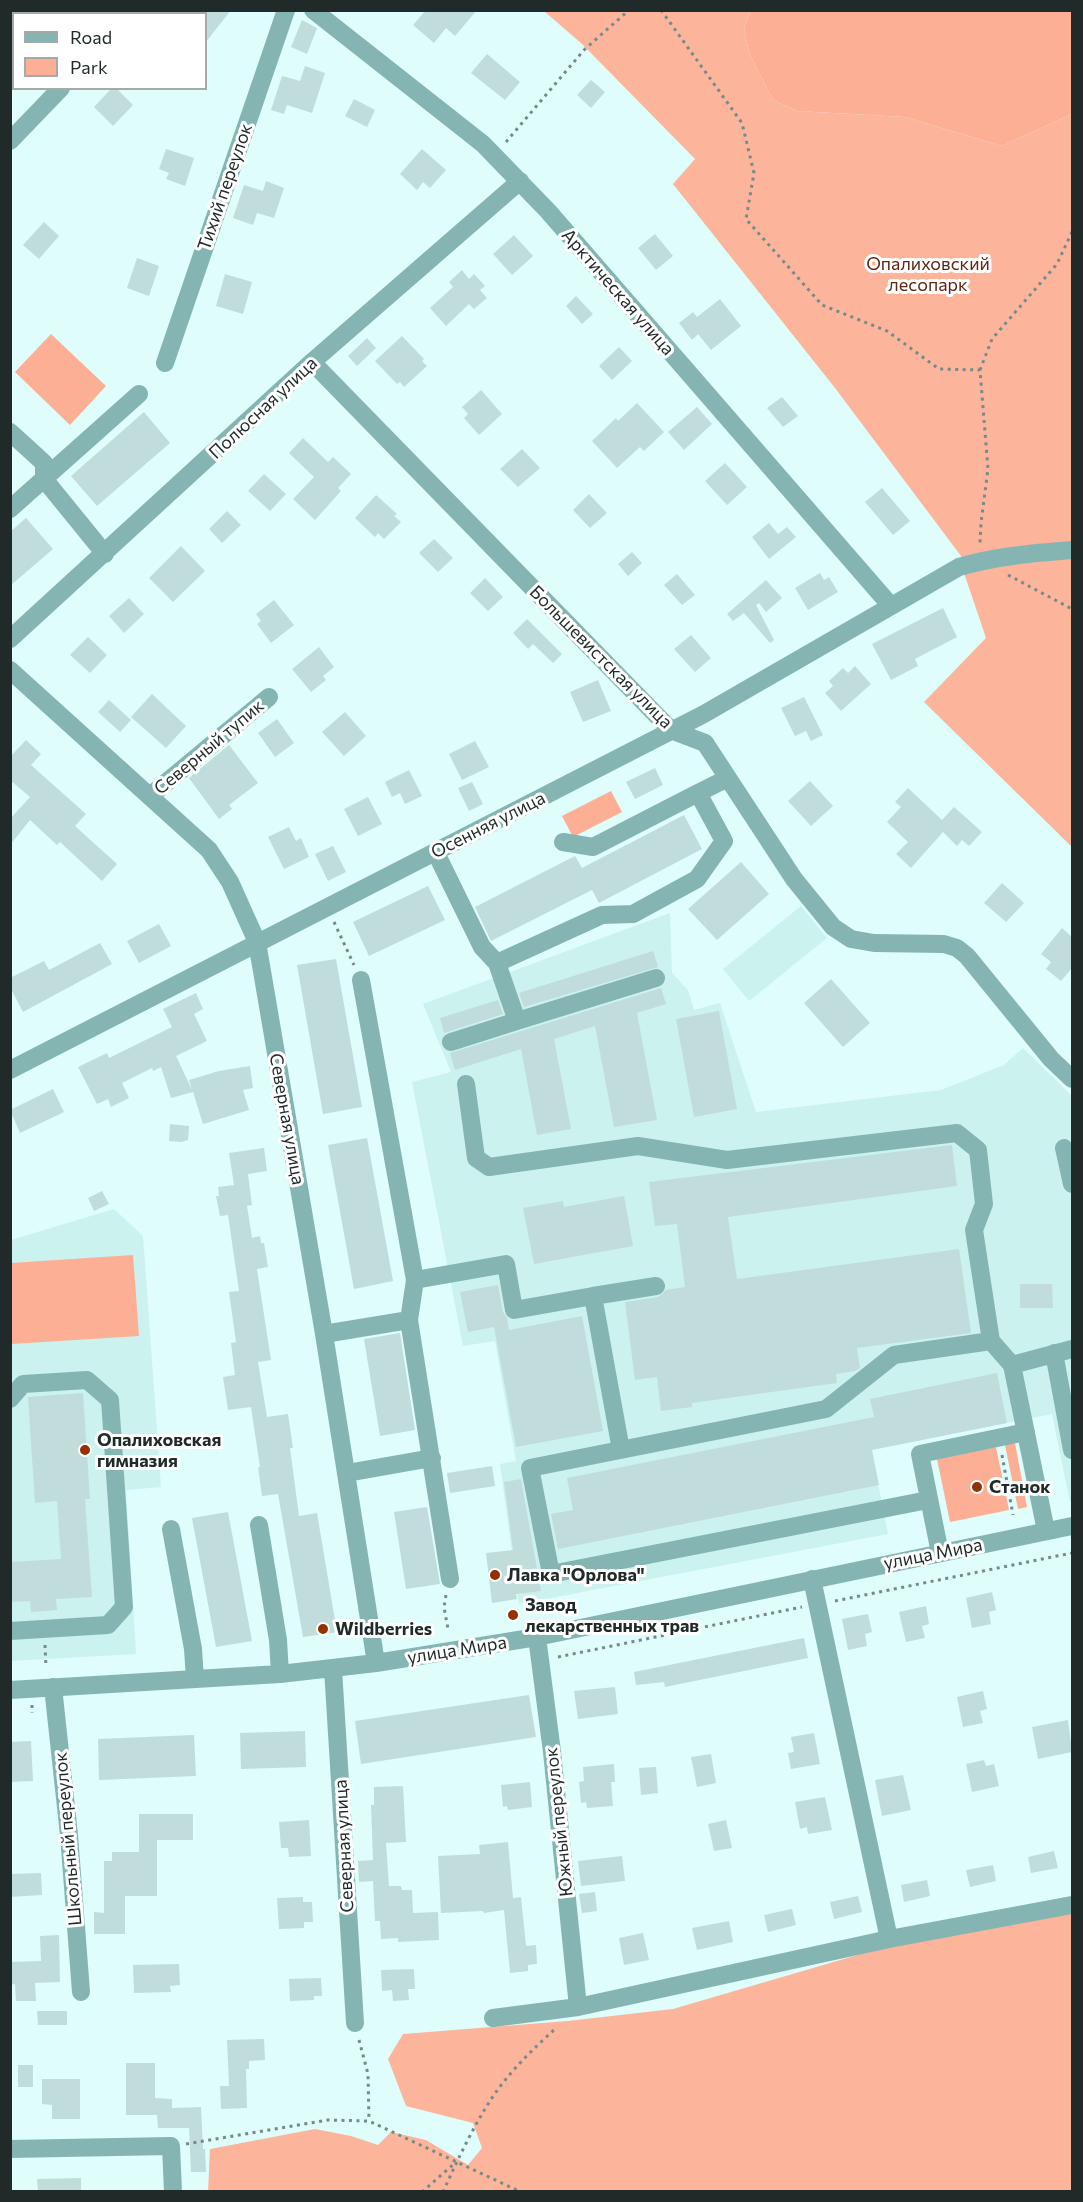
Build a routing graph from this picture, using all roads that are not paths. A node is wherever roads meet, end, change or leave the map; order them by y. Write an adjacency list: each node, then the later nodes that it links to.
1 (286, 10): 7 (street, Тихий переулок)
2 (313, 10): 5 (street, Арктическая улица)
3 (59, 90): 4 (street)
4 (10, 141)
5 (520, 181): 6 (street, Полюсная улица); 14 (street, Арктическая улица)
6 (312, 362): 13 (street, Полюсная улица); 18 (street, Большевистская улица)
7 (165, 363)
8 (139, 394): 10 (street)
9 (10, 432): 10 (street)
10 (44, 479): 11 (street); 13 (street)
11 (10, 509)
12 (1072, 550): 14 (street, Осенняя улица)
13 (105, 554): 15 (street, Полюсная улица)
14 (891, 606): 18 (street, Осенняя улица)
15 (10, 639)
16 (10, 670): 21 (street, Северная улица)
17 (269, 697): 21 (street, Северный тупик)
18 (671, 730): 19 (street, Большевистская улица); 23 (street, Осенняя улица)
19 (728, 778): 20 (street); 31 (street, Большевистская улица)
20 (698, 793): 22 (street); 25 (street)
21 (150, 796): 24 (street, Северная улица)
22 (563, 842)
23 (436, 853): 24 (street, Осенняя улица); 25 (street)
24 (256, 942): 30 (street, Осенняя улица); 39 (street, Северная улица)
25 (497, 963): 28 (street)
26 (656, 978): 28 (street)
27 (361, 980): 35 (street)
28 (517, 1021): 29 (street)
29 (452, 1042)
30 (10, 1071)
31 (1072, 1079)
32 (466, 1084): 40 (street)
33 (1064, 1148): 34 (street)
34 (1072, 1184)
35 (415, 1280): 37 (street); 38 (street)
36 (656, 1286): 37 (street)
37 (593, 1296): 46 (street)
38 (409, 1320): 39 (street); 48 (street)
39 (324, 1334): 49 (street, Северная улица)
40 (991, 1341): 43 (street); 46 (street)
41 (1072, 1350): 42 (street)
42 (1054, 1353): 43 (street); 47 (street)
43 (1012, 1365): 45 (street)
44 (10, 1399): 58 (street)
45 (1026, 1432): 50 (street); 54 (street)
46 (621, 1450): 50 (street)
47 (1072, 1450)
48 (432, 1458): 49 (street); 56 (street)
49 (347, 1473): 60 (street, Северная улица)
50 (928, 1500): 55 (street)
51 (259, 1525): 62 (street)
52 (1072, 1526): 54 (street, улица Мира)
53 (171, 1529): 63 (street)
54 (1046, 1531): 55 (street, улица Мира)
55 (940, 1553): 57 (street, улица Мира)
56 (450, 1579)
57 (812, 1579): 59 (street, улица Мира); 67 (street)
58 (10, 1631)
59 (537, 1637): 60 (street, улица Мира); 69 (street, Южный переулок)
60 (376, 1662): 61 (street, улица Мира)
61 (333, 1669): 62 (street, улица Мира); 71 (street, Северная улица)
62 (280, 1674): 63 (street, улица Мира)
63 (195, 1678): 64 (street, улица Мира)
64 (53, 1687): 65 (street, улица Мира); 68 (street, Школьный переулок)
65 (10, 1690)
66 (1072, 1905): 67 (street)
67 (889, 1940): 69 (street)
68 (81, 1992)
69 (578, 2007): 70 (street)
70 (493, 2018)
71 (355, 2022)
72 (10, 2149): 73 (street)
73 (173, 2192)

